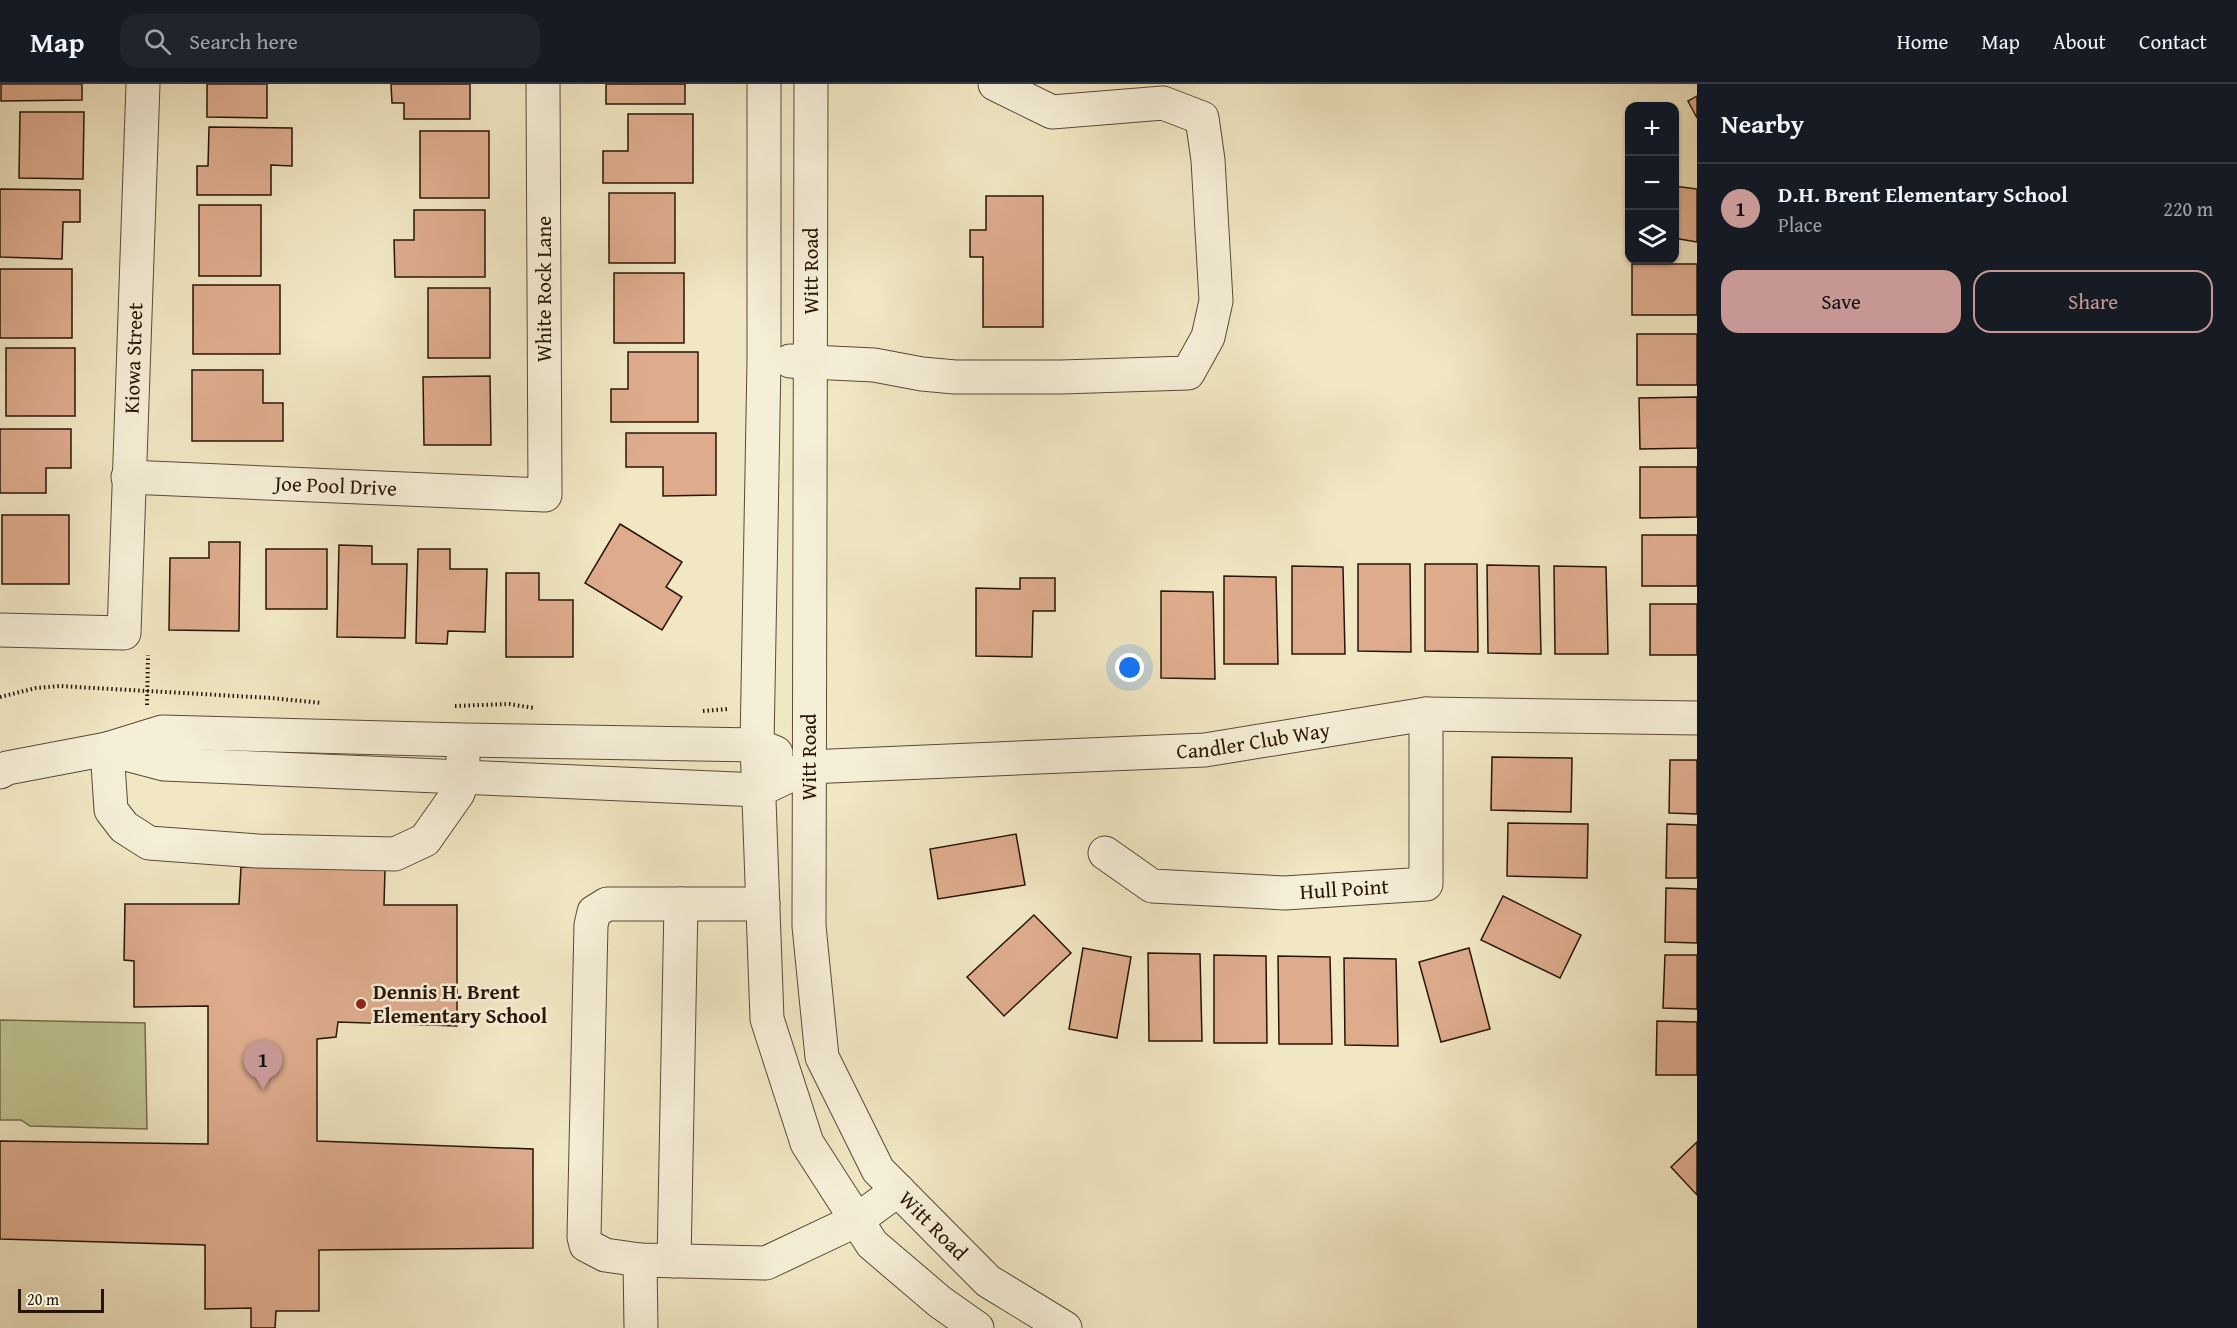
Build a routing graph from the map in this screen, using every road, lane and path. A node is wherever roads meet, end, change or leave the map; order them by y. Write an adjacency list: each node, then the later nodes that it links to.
1 (143, 84): 8 (street, Kiowa Street)
2 (543, 84): 9 (street, White Rock Lane)
3 (764, 84): 6 (street)
4 (811, 84): 7 (street, Witt Road)
5 (995, 84): 7 (street)
6 (764, 361): 7 (street); 23 (street)
7 (811, 362): 25 (street, Witt Road)
8 (128, 477): 9 (street, Joe Pool Drive); 10 (street, Kiowa Street)
9 (545, 495)
10 (0, 630)
11 (148, 655): 12 (path)
12 (148, 692): 13 (path); 14 (path); 18 (path)
13 (0, 697)
14 (325, 703)
15 (450, 706): 16 (path)
16 (543, 709)
17 (732, 709): 19 (path)
18 (147, 710)
19 (700, 711)
20 (1426, 714): 21 (street, Candler Club Way); 25 (street, Candler Club Way); 29 (street, Hull Point)
21 (1697, 718)
22 (464, 740): 23 (street); 24 (street); 27 (street)
23 (757, 745): 25 (street); 28 (street)
24 (107, 749): 26 (street); 27 (street); 27 (street)
25 (808, 767): 28 (street); 32 (street, Witt Road)
26 (0, 772)
27 (463, 777): 28 (street)
28 (759, 790): 31 (street)
29 (1105, 853)
30 (681, 904): 31 (street); 34 (street); 35 (street)
31 (763, 904): 33 (street)
32 (898, 1190): 33 (street); 36 (street, Witt Road)
33 (857, 1220): 35 (street); 38 (street)
34 (640, 1260): 35 (street); 37 (street)
35 (674, 1261)
36 (1057, 1326)
37 (641, 1328)
38 (977, 1328)

